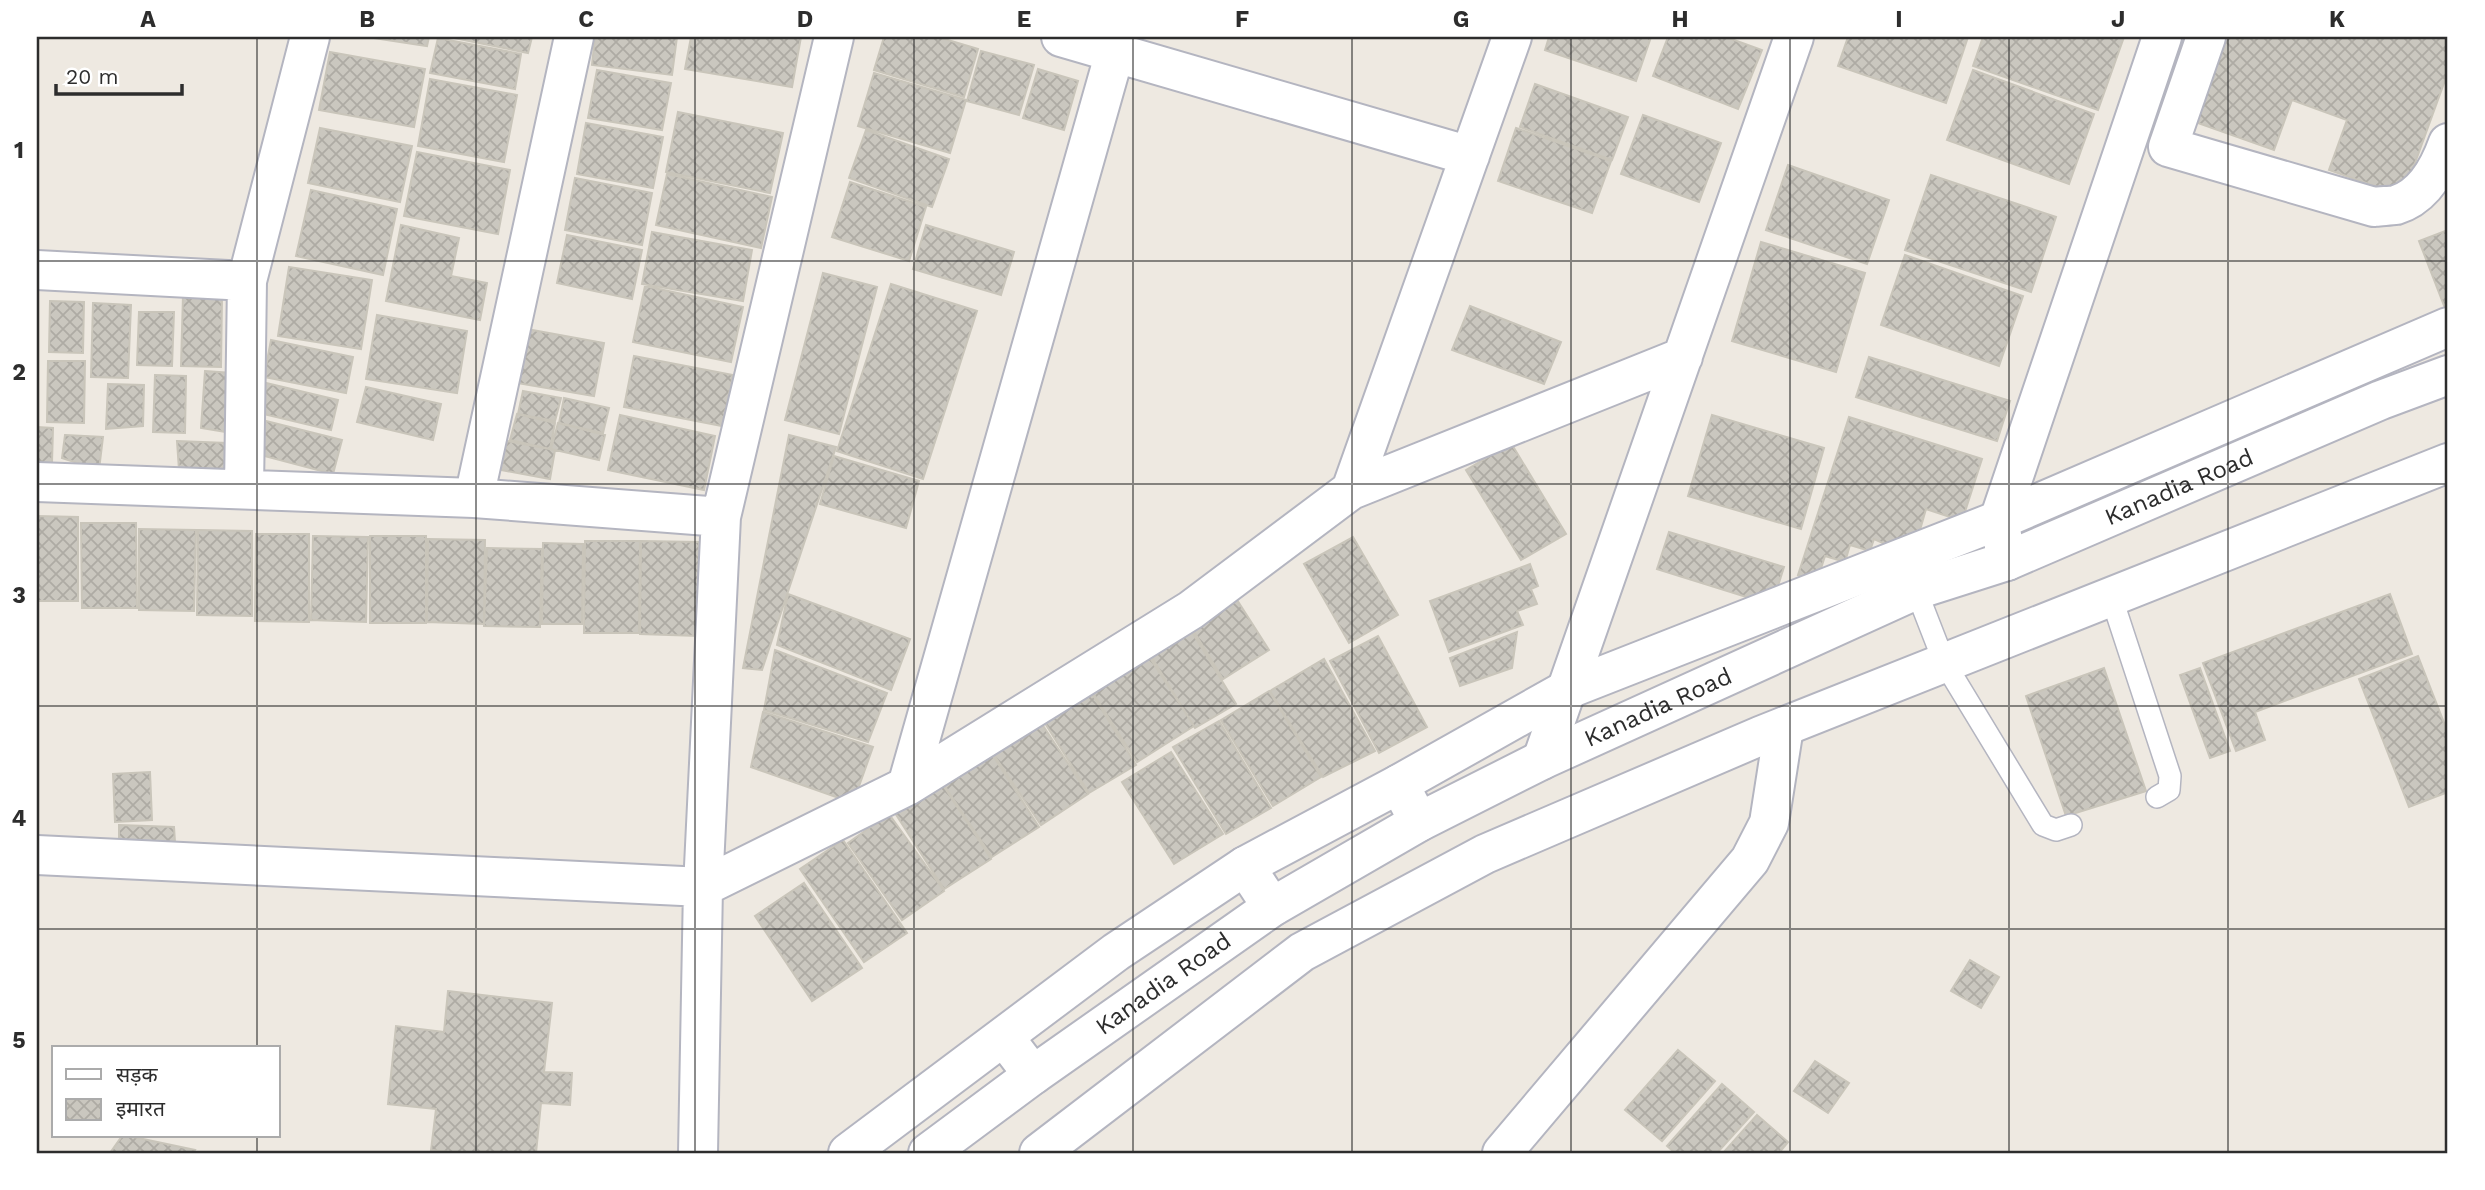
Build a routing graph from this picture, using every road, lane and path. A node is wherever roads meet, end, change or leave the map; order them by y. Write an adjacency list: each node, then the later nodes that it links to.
1 (310, 37): 13 (street)
2 (574, 37): 21 (street)
3 (834, 37): 22 (street)
4 (1061, 37): 9 (street)
5 (1512, 37): 11 (street)
6 (1794, 37): 15 (street)
7 (2162, 37): 23 (street)
8 (2206, 37): 10 (street)
9 (1115, 52): 11 (street); 32 (street)
10 (2448, 143)
11 (1470, 156): 20 (street)
12 (37, 270): 13 (street)
13 (247, 281): 19 (street)
14 (2448, 327): 23 (street)
15 (1684, 357): 20 (street); 28 (street)
16 (2448, 375): 24 (street, Kanadia Road)
17 (2448, 463): 26 (street)
18 (37, 482): 19 (street)
19 (244, 489): 21 (street)
20 (1352, 491): 32 (street)
21 (474, 498): 22 (street)
22 (721, 517): 38 (street)
23 (1999, 520): 24 (street); 28 (street)
24 (2007, 561): 25 (street, Kanadia Road)
25 (1916, 590): 27 (lane); 30 (street, Kanadia Road)
26 (2111, 596): 27 (street); 33 (lane)
27 (1944, 662): 29 (street); 35 (lane)
28 (1566, 690): 30 (street); 31 (street)
29 (1784, 727): 45 (street); 46 (street)
30 (1542, 760): 34 (street, Kanadia Road)
31 (1399, 784): 34 (street); 37 (street)
32 (907, 786): 38 (street)
33 (2157, 797)
34 (1419, 822): 39 (street, Kanadia Road)
35 (2071, 825)
36 (37, 855): 38 (street)
37 (1245, 866): 39 (street); 40 (street)
38 (703, 887): 42 (street)
39 (1272, 907): 41 (street, Kanadia Road)
40 (1004, 1037): 41 (street); 43 (street)
41 (1033, 1075): 44 (street, Kanadia Road)
42 (698, 1153)
43 (848, 1153)
44 (928, 1153)
45 (1039, 1153)
46 (1502, 1153)

